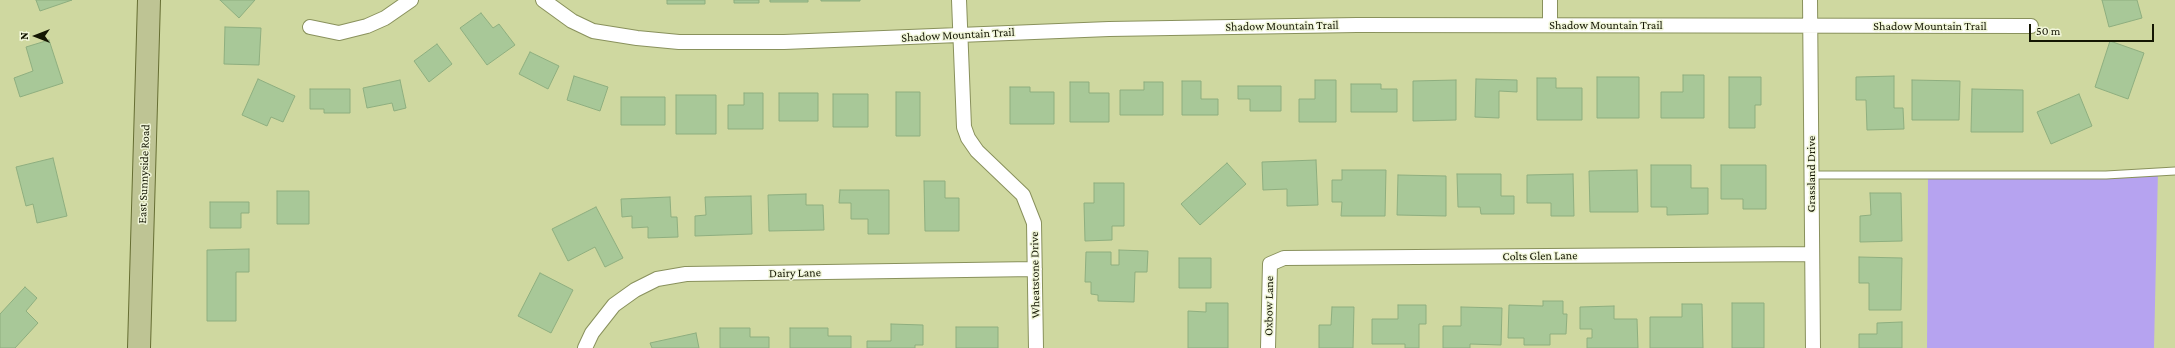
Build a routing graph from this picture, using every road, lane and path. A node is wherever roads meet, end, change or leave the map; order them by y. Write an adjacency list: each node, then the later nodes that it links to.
1 (148, 0): 17 (main road, East Sunnyside Road)
2 (411, 0): 10 (street)
3 (543, 0): 11 (street, Shadow Mountain Trail)
4 (959, 0): 11 (street, Wheatstone Drive)
5 (1550, 0): 7 (street)
6 (1810, 0): 8 (street, Grassland Drive)
7 (1550, 25): 8 (street, Shadow Mountain Trail); 11 (street, Shadow Mountain Trail)
8 (1810, 26): 9 (street, Shadow Mountain Trail); 13 (street, Grassland Drive)
9 (2031, 26)
10 (310, 27)
11 (959, 36): 16 (street, Wheatstone Drive)
12 (2175, 171): 13 (lane)
13 (1811, 175): 14 (street, Grassland Drive)
14 (1811, 254): 15 (street, Colts Glen Lane); 21 (street, Grassland Drive)
15 (1270, 264): 20 (street, Oxbow Lane)
16 (1035, 269): 18 (street, Dairy Lane); 19 (street, Wheatstone Drive)
17 (139, 348)
18 (585, 348)
19 (1036, 348)
20 (1268, 348)
21 (1813, 348)

